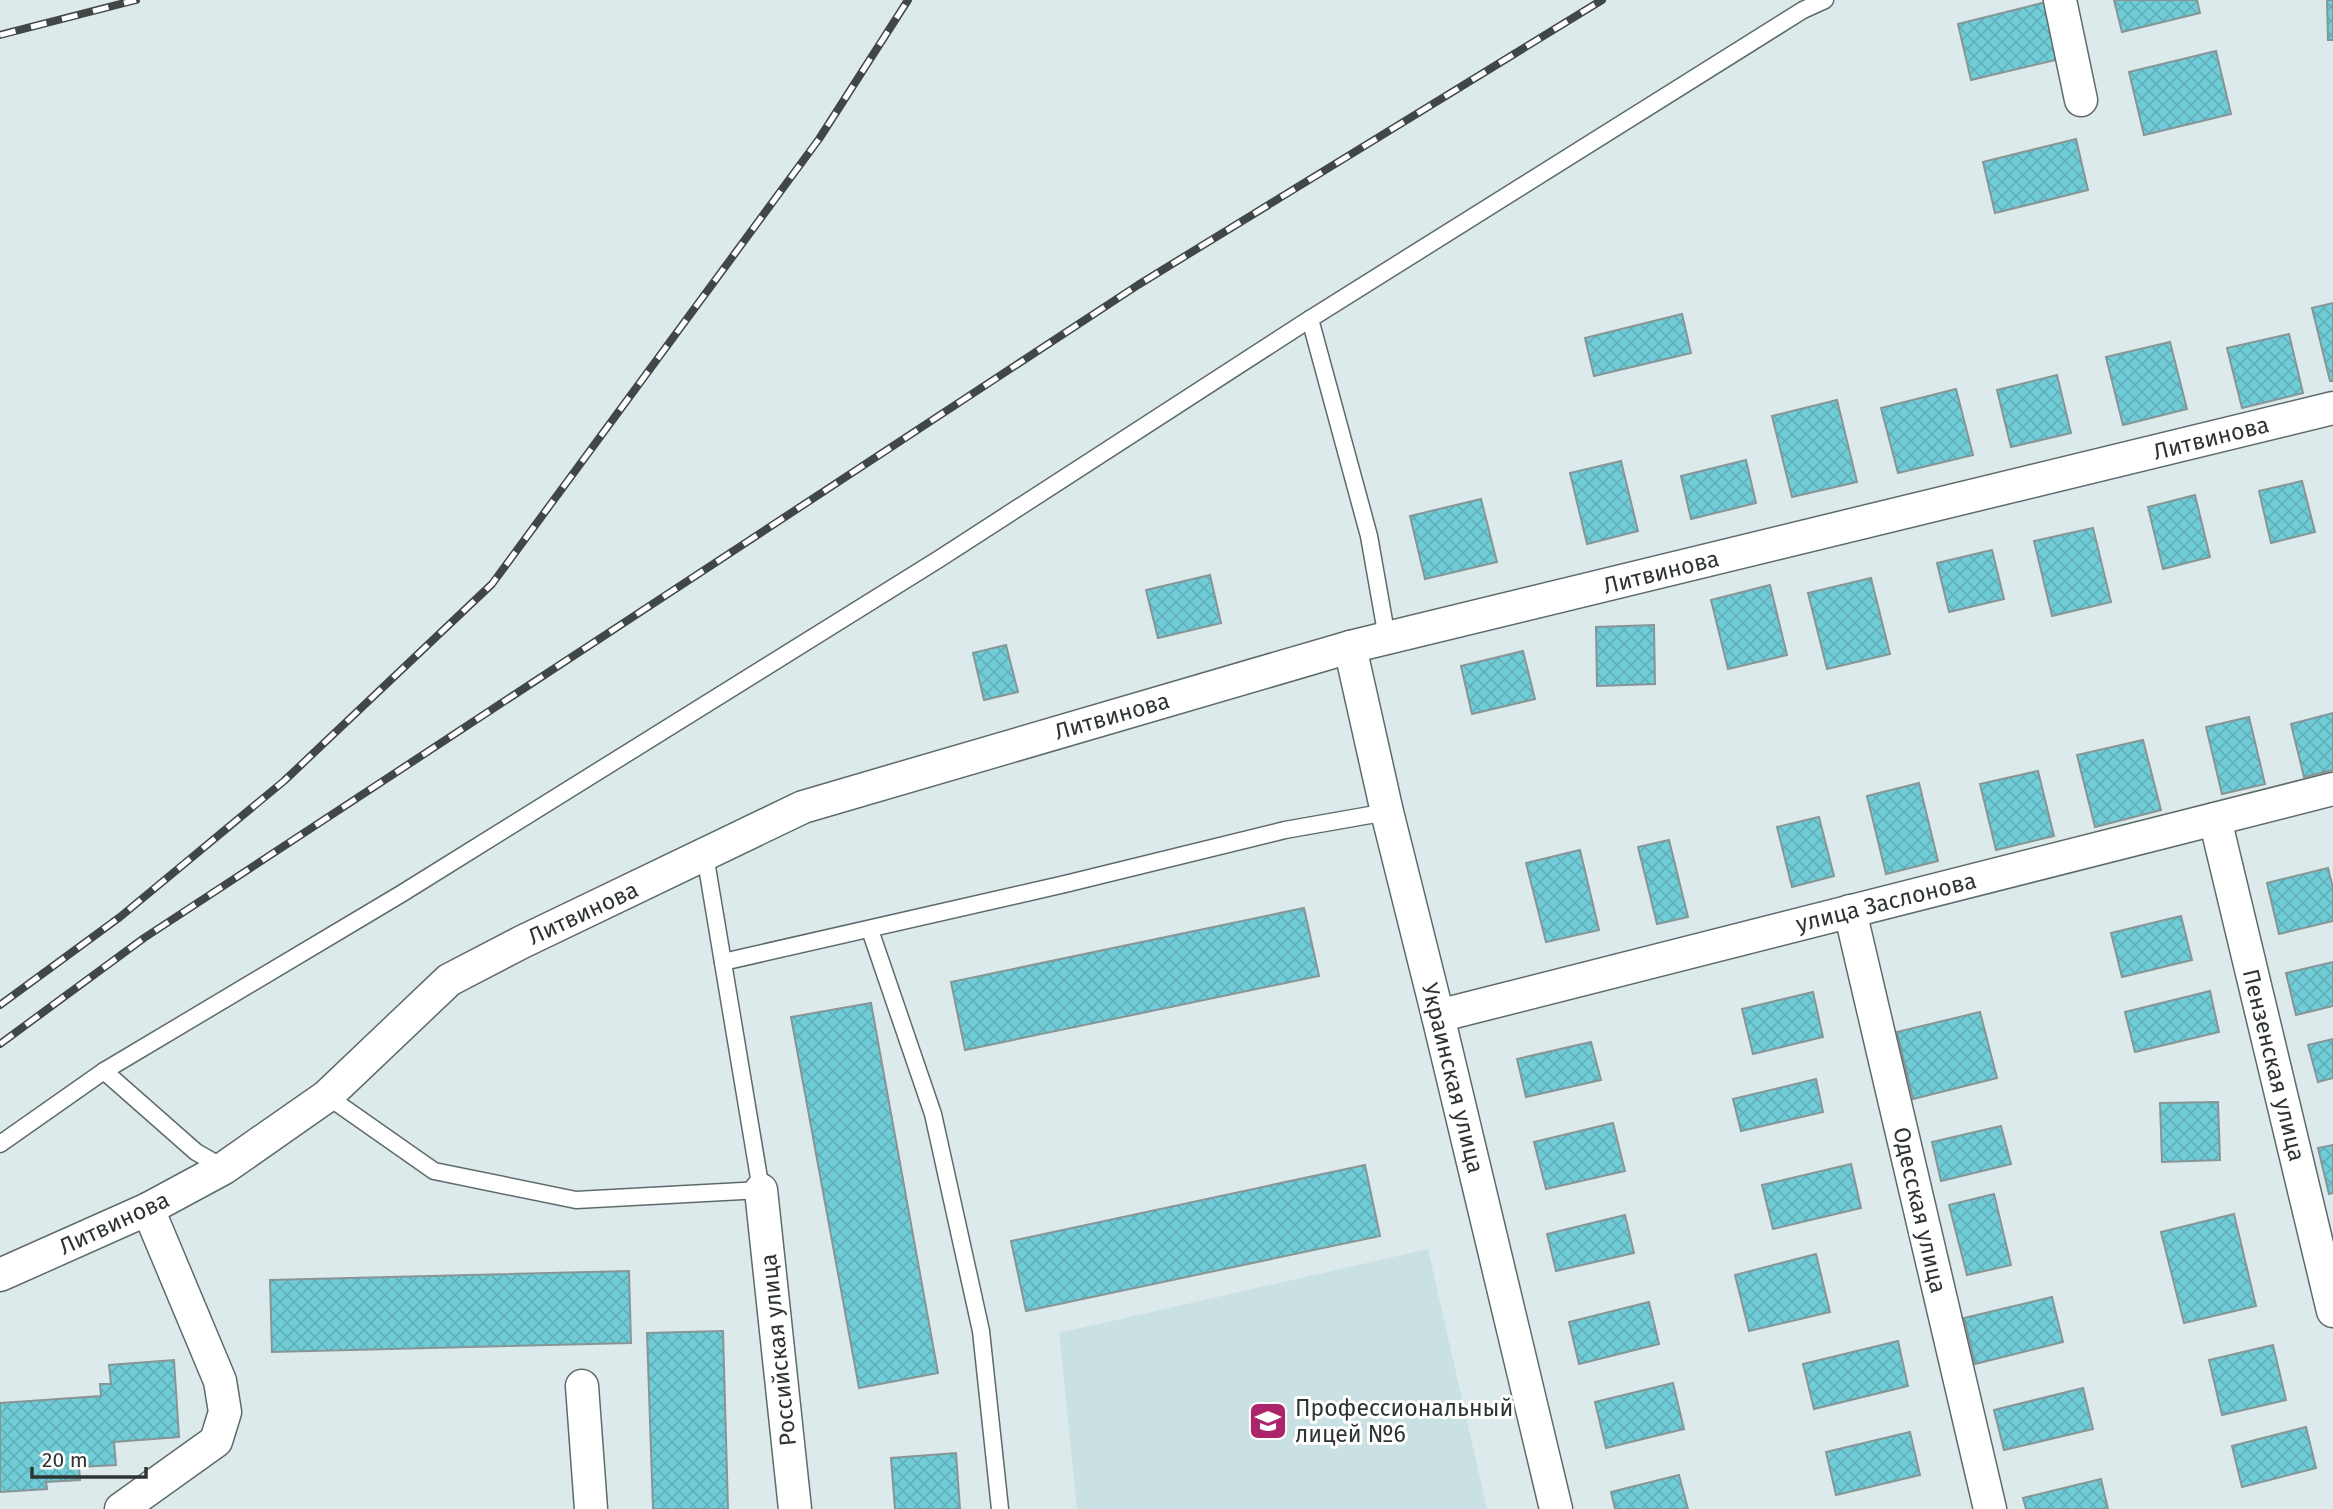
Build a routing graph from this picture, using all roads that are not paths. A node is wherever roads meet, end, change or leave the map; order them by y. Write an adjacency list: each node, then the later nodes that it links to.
1 (1825, 0): 4 (lane)
2 (2060, 0): 3 (street)
3 (2081, 100)
4 (1310, 319): 6 (lane); 16 (lane)
5 (2333, 408): 6 (street, Литвинова)
6 (1387, 638): 7 (street, Литвинова)
7 (1350, 647): 9 (street, Украинская улица); 11 (street, Литвинова)
8 (2333, 789): 10 (street, улица Заслонова)
9 (1387, 812): 13 (lane); 15 (street, Украинская улица)
10 (2215, 819): 12 (street, улица Заслонова); 23 (street, Пензенская улица)
11 (705, 855): 14 (lane); 17 (street, Литвинова)
12 (1850, 911): 15 (street, улица Заслонова); 30 (street, Одесская улица)
13 (870, 930): 14 (lane); 28 (lane)
14 (723, 962): 20 (lane)
15 (1438, 1016): 29 (street, Украинская улица)
16 (104, 1071): 18 (lane); 19 (lane)
17 (327, 1096): 19 (street, Литвинова); 20 (lane)
18 (0, 1144)
19 (223, 1168): 21 (street, Литвинова)
20 (761, 1190): 27 (street, Российская улица)
21 (148, 1209): 22 (street, Литвинова); 25 (street)
22 (0, 1275)
23 (2333, 1311)
24 (582, 1386): 26 (street)
25 (121, 1509)
26 (591, 1509)
27 (795, 1509)
28 (1000, 1509)
29 (1556, 1509)
30 (1990, 1509)

